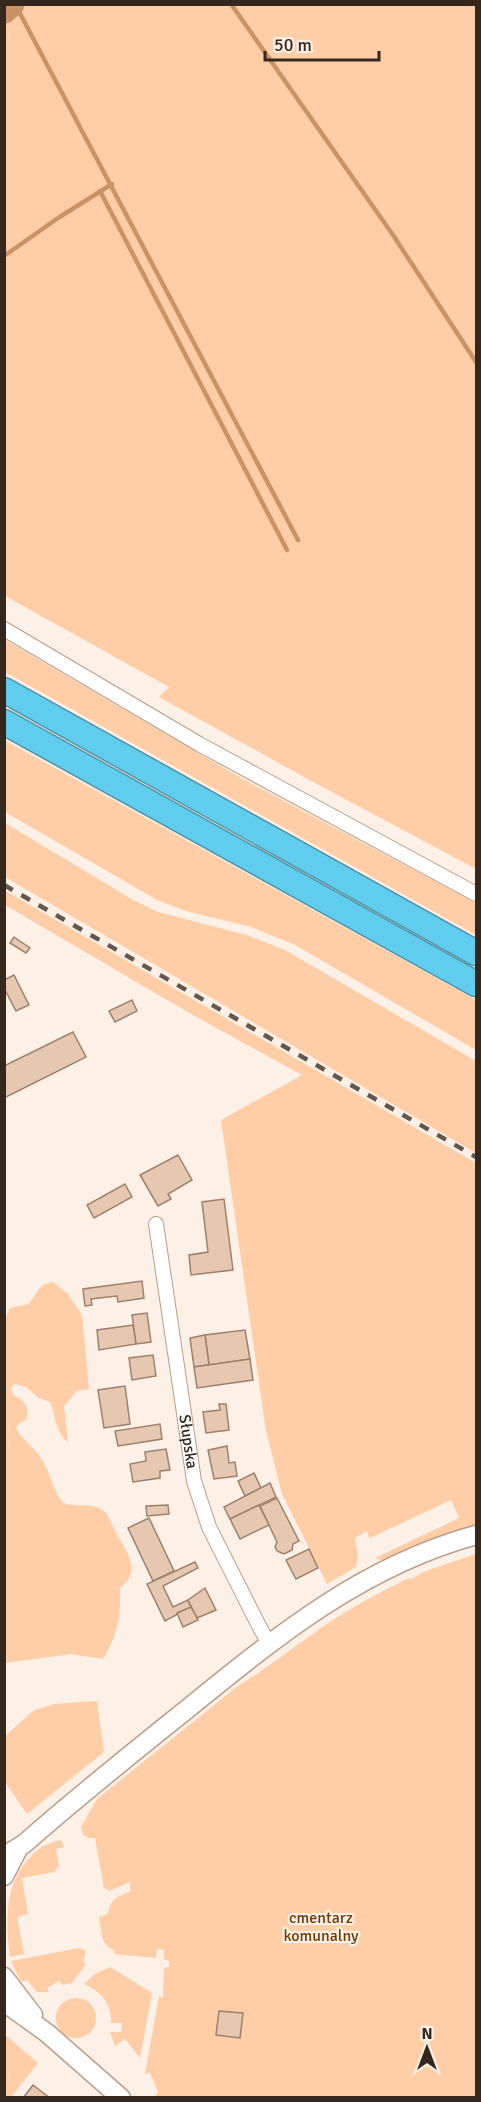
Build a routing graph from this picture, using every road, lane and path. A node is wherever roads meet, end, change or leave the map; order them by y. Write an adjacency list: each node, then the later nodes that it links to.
1 (4, 629): 4 (street)
2 (4, 690): 5 (highway)
3 (4, 722): 6 (highway)
4 (477, 894)
5 (477, 953)
6 (477, 984)
7 (156, 1224): 9 (street, Słupska)
8 (477, 1535): 9 (main road)
9 (269, 1644): 10 (main road)
10 (12, 1851): 11 (main road)
11 (4, 1875)
12 (4, 1977): 14 (main road)
13 (4, 2002): 14 (main road)
14 (47, 2033): 15 (main road)
15 (121, 2097)

